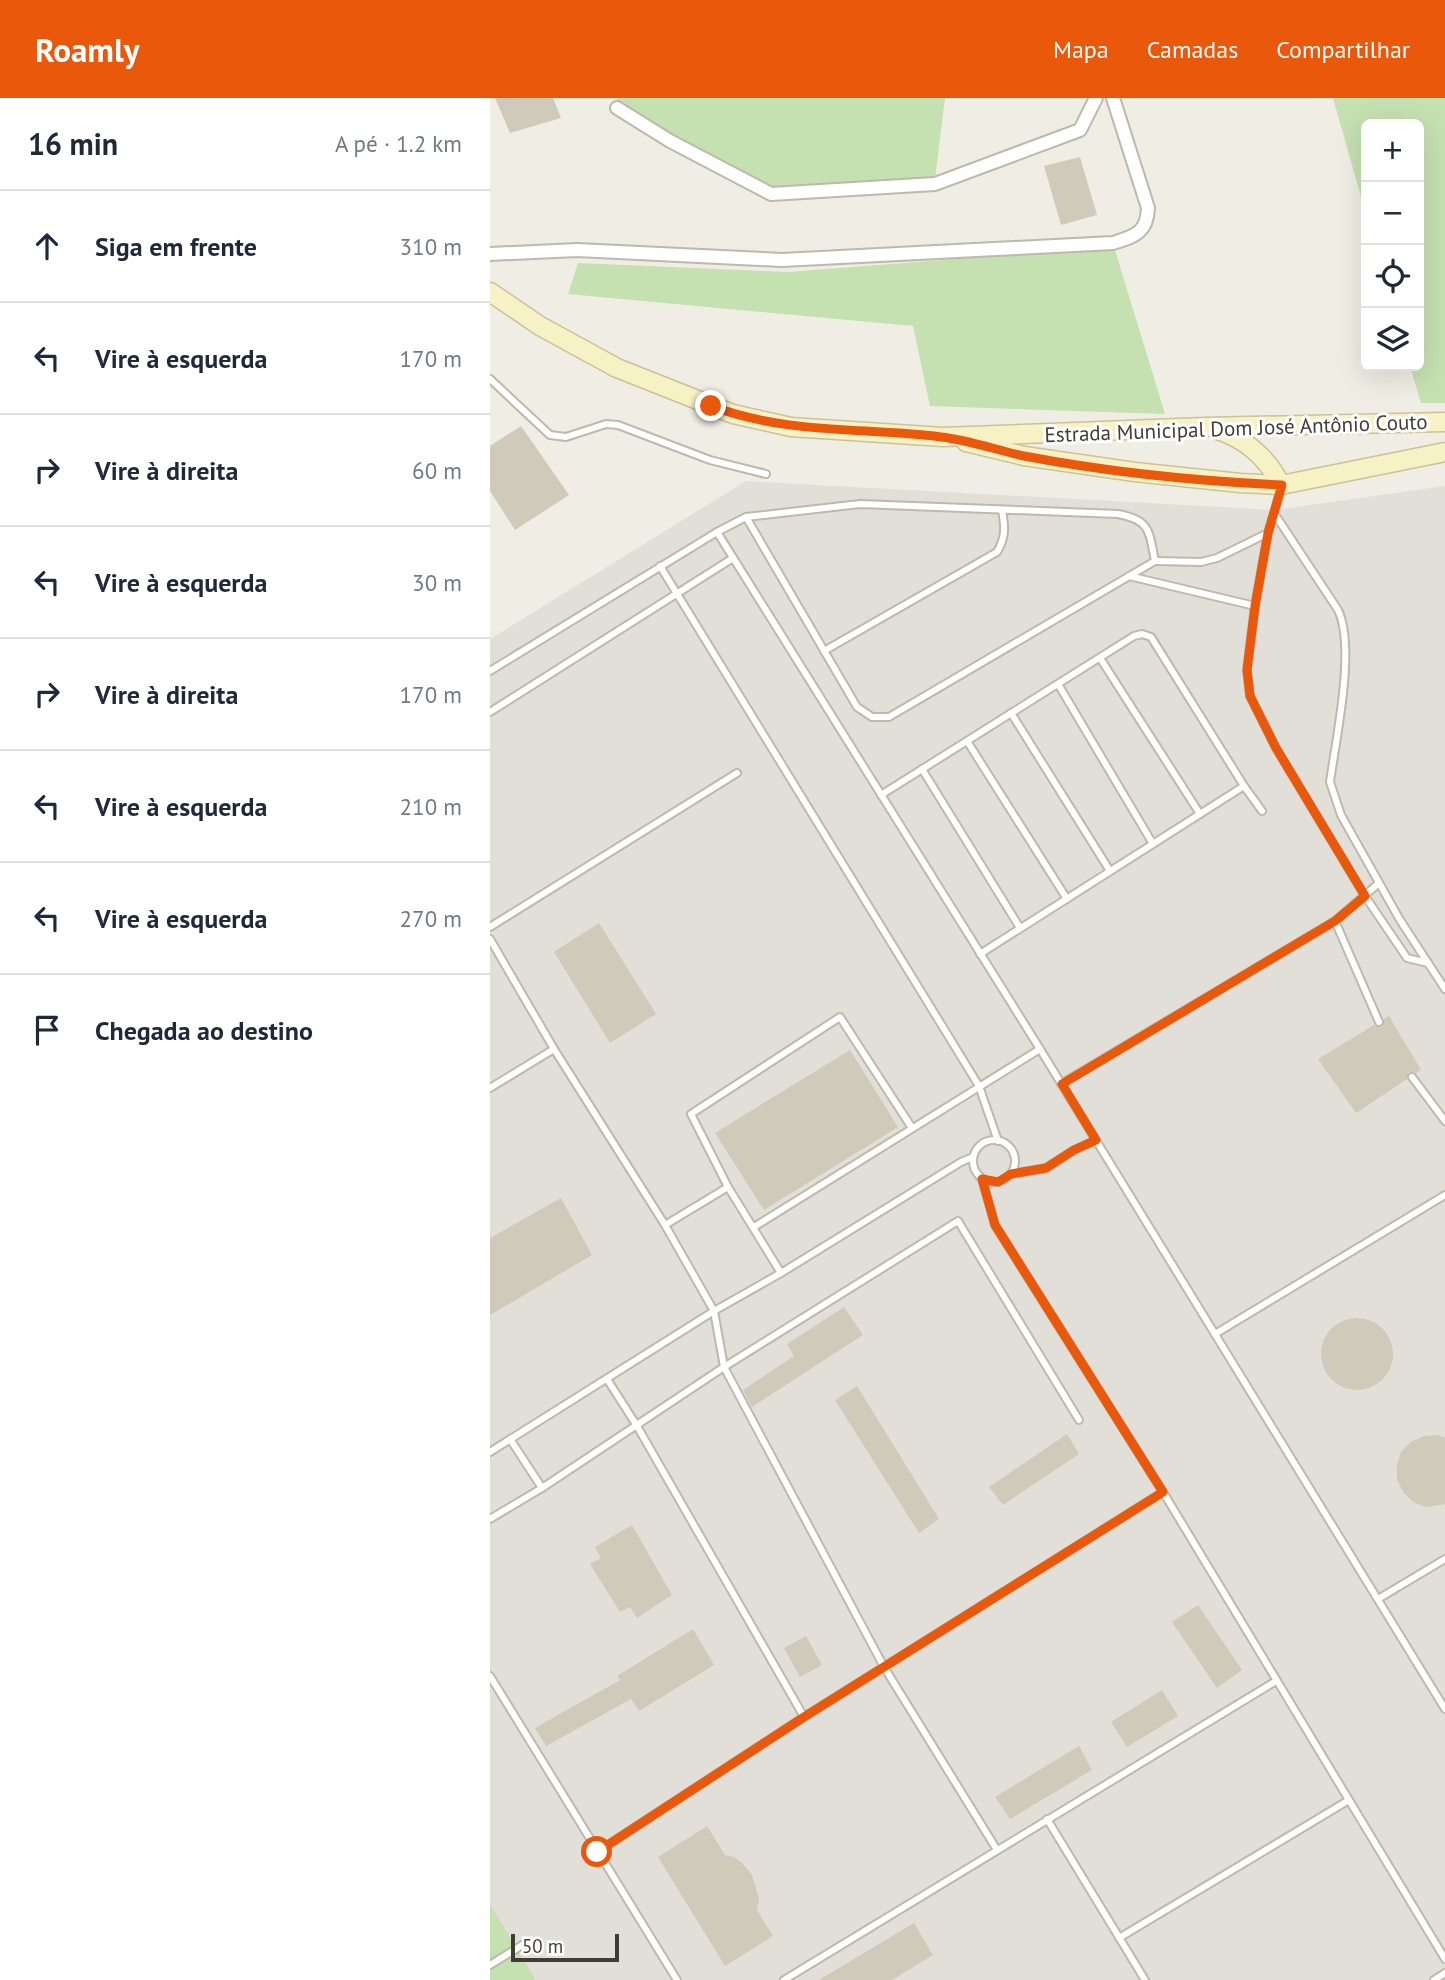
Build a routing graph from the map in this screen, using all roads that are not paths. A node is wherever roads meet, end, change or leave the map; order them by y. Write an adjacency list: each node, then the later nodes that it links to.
1 (1096, 98): 3 (street)
2 (1113, 98): 4 (street)
3 (617, 108)
4 (490, 254)
5 (490, 292): 9 (main road, Estrada Municipal Dom José Antônio Couto)
6 (490, 379): 12 (lane)
7 (1445, 422): 8 (main road, Estrada Municipal Dom José Antônio Couto)
8 (1205, 427): 9 (main road, Estrada Municipal Dom José Antônio Couto); 10 (main road)
9 (943, 437): 13 (main road, Estrada Municipal Dom José Antônio Couto)
10 (1252, 447): 13 (main road); 14 (main road)
11 (1445, 452): 14 (main road, Estrada Municipal Dom José Antônio Couto)
12 (766, 474)
13 (1240, 483): 14 (main road, Estrada Municipal Dom José Antônio Couto)
14 (1282, 485): 16 (lane)
15 (1002, 510): 17 (lane); 21 (lane); 26 (lane)
16 (1274, 513): 19 (lane); 41 (lane)
17 (746, 517): 18 (lane); 26 (lane)
18 (717, 532): 20 (lane); 22 (lane)
19 (1268, 533): 21 (lane); 25 (lane)
20 (733, 558): 24 (lane); 36 (lane)
21 (1155, 561): 23 (lane)
22 (660, 566): 24 (lane); 28 (lane)
23 (1129, 576): 25 (lane); 26 (lane)
24 (676, 592): 30 (lane); 56 (lane)
25 (1255, 606): 42 (lane)
26 (824, 651)
27 (1100, 658): 29 (lane); 35 (lane); 38 (lane)
28 (490, 671)
29 (1058, 684): 31 (lane); 39 (lane)
30 (490, 712)
31 (1011, 713): 32 (lane); 40 (lane)
32 (967, 741): 33 (lane); 43 (lane)
33 (922, 769): 36 (lane); 46 (lane)
34 (737, 774): 45 (lane)
35 (1244, 786): 37 (lane); 38 (lane)
36 (881, 794): 48 (lane)
37 (1262, 811)
38 (1200, 814): 39 (lane)
39 (1153, 844): 40 (lane)
40 (1110, 872): 43 (lane)
41 (1379, 883): 42 (lane); 49 (lane)
42 (1365, 896): 44 (lane); 49 (lane)
43 (1067, 899): 46 (lane)
44 (1335, 921): 51 (lane); 55 (lane)
45 (490, 927)
46 (1020, 928): 48 (lane)
47 (490, 939): 52 (lane)
48 (980, 954): 53 (lane)
49 (1428, 963): 50 (lane)
50 (1445, 989)
51 (1380, 1022)
52 (554, 1049): 57 (lane); 67 (lane)
53 (1040, 1049): 55 (lane); 56 (lane)
54 (1412, 1076): 58 (lane)
55 (1062, 1084): 60 (lane)
56 (979, 1086): 59 (lane); 61 (lane)
57 (490, 1088)
58 (1445, 1121)
59 (912, 1128): 65 (lane); 68 (lane)
60 (1096, 1140): 63 (lane); 71 (lane)
61 (998, 1141): 62 (lane); 63 (lane)
62 (973, 1157): 64 (lane); 69 (lane)
63 (1011, 1174): 64 (lane)
64 (982, 1179): 79 (lane)
65 (728, 1187): 67 (lane); 68 (lane)
66 (1445, 1195): 71 (lane)
67 (665, 1225): 70 (lane)
68 (754, 1227): 69 (lane)
69 (781, 1273): 70 (lane)
70 (714, 1311): 72 (lane); 73 (lane)
71 (1215, 1334): 82 (lane)
72 (724, 1367): 74 (lane); 75 (lane); 83 (lane)
73 (607, 1379): 75 (lane); 76 (lane)
74 (1079, 1420)
75 (637, 1426): 78 (lane); 87 (lane)
76 (510, 1439): 77 (lane); 78 (lane)
77 (490, 1452)
78 (542, 1488): 80 (lane)
79 (1163, 1492): 83 (lane); 85 (lane)
80 (490, 1519)
81 (1445, 1559): 82 (lane)
82 (1378, 1599): 86 (lane)
83 (884, 1667): 87 (lane); 90 (lane)
84 (490, 1676): 91 (lane)
85 (1276, 1681): 88 (lane); 89 (lane)
86 (1445, 1709)
87 (804, 1717): 91 (lane)
88 (1349, 1800): 92 (lane); 94 (lane)
89 (1047, 1819): 90 (lane); 92 (lane)
90 (997, 1850): 98 (lane)
91 (597, 1852): 97 (lane)
92 (1119, 1938): 99 (lane)
93 (524, 1944): 95 (lane)
94 (1445, 1959)
95 (490, 1965)
96 (1445, 1973): 100 (lane)
97 (677, 1980)
98 (784, 1980)
99 (1145, 1980)
100 (1434, 1980)

